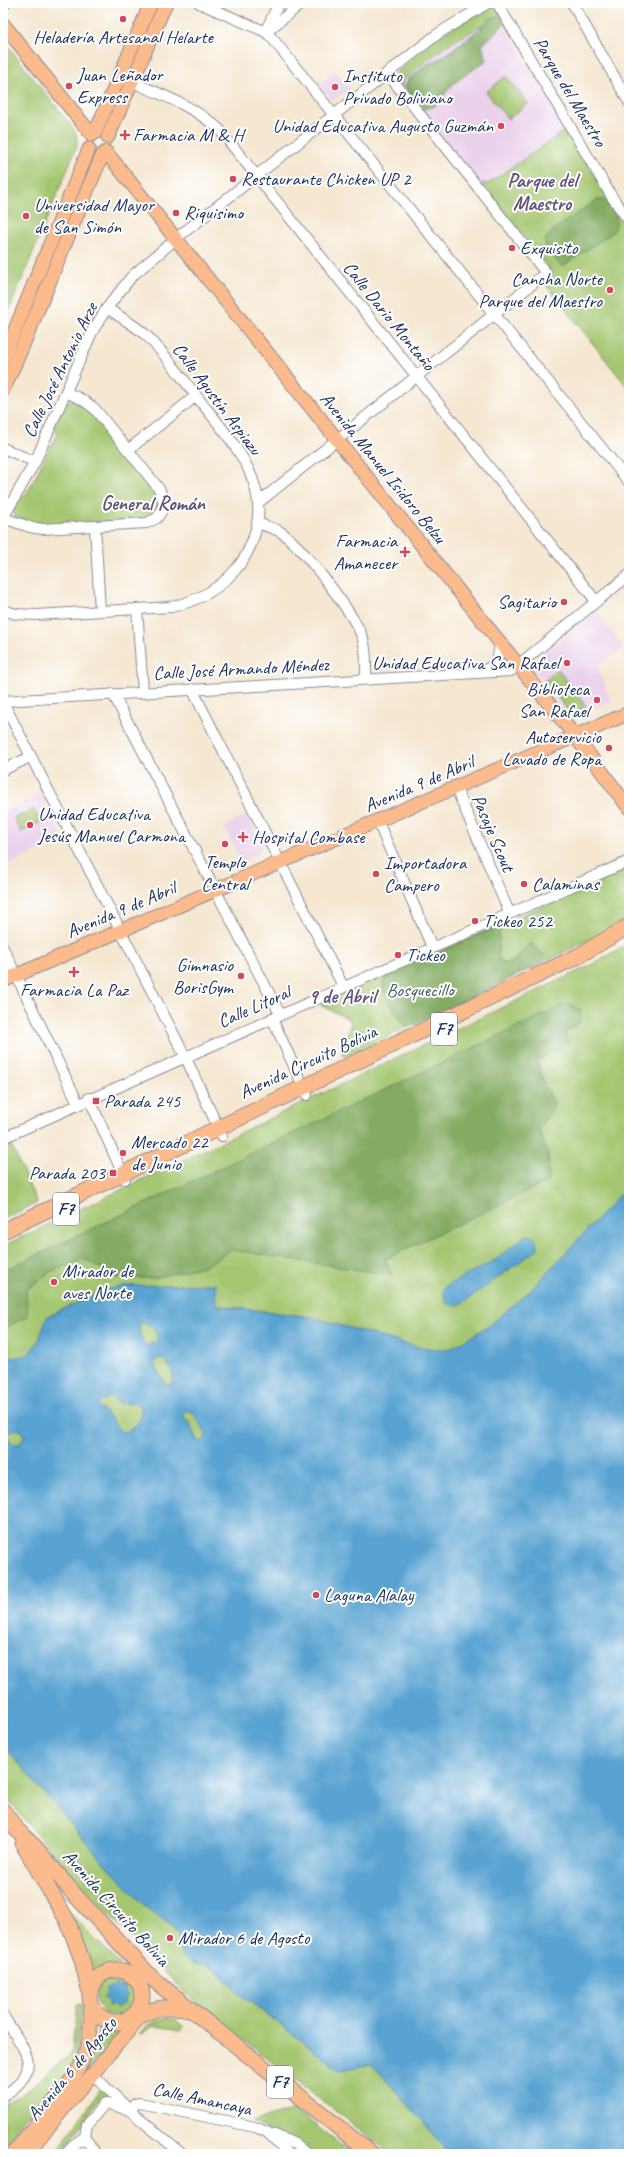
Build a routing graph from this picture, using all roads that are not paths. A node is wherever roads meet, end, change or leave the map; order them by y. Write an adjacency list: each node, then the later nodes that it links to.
1 (6, 3): 11 (street)
2 (151, 3): 18 (main road)
3 (166, 3): 15 (main road)
4 (199, 3): 13 (street)
5 (279, 3): 13 (street)
6 (282, 3): 10 (street)
7 (488, 3): 14 (street, Calle José Antonio Arze)
8 (497, 3): 23 (street, Parque del Maestro)
9 (572, 3): 16 (street)
10 (300, 5): 13 (street)
11 (3, 6)
12 (3, 24): 18 (main road)
13 (266, 32): 17 (street)
14 (387, 73): 17 (street, Calle José Antonio Arze); 26 (street)
15 (132, 82): 19 (main road); 22 (street, Calle Dario Montaño)
16 (629, 102)
17 (334, 114): 22 (street, Calle José Antonio Arze); 26 (street)
18 (93, 134): 19 (main road); 20 (main road)
19 (108, 137): 21 (main road)
20 (89, 149): 21 (main road); 27 (main road)
21 (104, 153): 24 (main road, Avenida Manuel Isidoro Belzu); 29 (main road)
22 (256, 176): 24 (street, Calle José Antonio Arze); 28 (street, Calle Dario Montaño)
23 (628, 217)
24 (176, 239): 25 (street, Calle José Antonio Arze); 32 (main road, Avenida Manuel Isidoro Belzu)
25 (107, 308): 30 (street, Calle José Antonio Arze); 31 (street, Calle Agustín Aspiazu)
26 (495, 314): 28 (street); 36 (street)
27 (3, 360)
28 (416, 376): 32 (street); 42 (street, Calle Dario Montaño)
29 (3, 390)
30 (66, 392): 34 (street); 35 (street, Calle José Antonio Arze)
31 (196, 396): 34 (street); 37 (street, Calle Agustín Aspiazu)
32 (337, 440): 37 (street); 46 (main road, Avenida Manuel Isidoro Belzu)
33 (3, 448): 35 (street)
34 (128, 450): 40 (street)
35 (35, 462): 38 (street, Calle José Antonio Arze)
36 (629, 482)
37 (259, 502): 39 (street, Calle Agustín Aspiazu)
38 (3, 518): 40 (street)
39 (258, 523): 43 (street, Calle Agustín Aspiazu); 49 (street)
40 (95, 526): 45 (street)
41 (629, 575): 42 (street)
42 (596, 601): 47 (street)
43 (136, 609): 45 (street, Calle Agustín Aspiazu); 51 (street)
44 (3, 610): 45 (street, Calle Agustín Aspiazu)
45 (100, 611)
46 (499, 643): 47 (main road, Avenida Manuel Isidoro Belzu); 48 (street)
47 (518, 666): 48 (street, Calle José Armando Méndez); 55 (main road, Avenida Manuel Isidoro Belzu)
48 (481, 672): 49 (street, Calle José Armando Méndez)
49 (366, 679): 50 (street, Calle José Armando Méndez)
50 (192, 689): 51 (street, Calle José Armando Méndez); 62 (street)
51 (143, 692): 52 (street, Calle José Armando Méndez)
52 (113, 694): 53 (street, Calle José Armando Méndez); 63 (street)
53 (3, 701): 56 (street)
54 (629, 713): 55 (main road, Avenida 9 de Abril)
55 (575, 736): 58 (main road, Avenida 9 de Abril); 59 (main road, Avenida Manuel Isidoro Belzu)
56 (30, 757): 57 (street); 66 (street)
57 (3, 770)
58 (456, 788): 60 (main road, Avenida 9 de Abril); 64 (street, Pasaje Scout)
59 (629, 808)
60 (378, 822): 62 (main road, Avenida 9 de Abril); 68 (street)
61 (629, 861): 64 (street, Calle Litoral)
62 (281, 864): 63 (main road, Avenida 9 de Abril); 72 (street)
63 (216, 891): 66 (main road, Avenida 9 de Abril); 73 (street)
64 (509, 912): 68 (street, Calle Litoral)
65 (629, 926): 75 (highway, Avenida Circuito Bolivia / F7)
66 (120, 932): 70 (main road, Avenida 9 de Abril); 74 (street)
67 (629, 936): 75 (highway, Avenida Circuito Bolivia / F7)
68 (432, 947): 72 (street, Calle Litoral)
69 (3, 948): 70 (street)
70 (17, 975): 71 (main road, Avenida 9 de Abril); 77 (street)
71 (3, 981)
72 (343, 986): 73 (street, Calle Litoral)
73 (276, 1016): 74 (street, Calle Litoral); 75 (street)
74 (185, 1056): 76 (street, Calle Litoral); 78 (street)
75 (305, 1091): 78 (highway, Avenida Circuito Bolivia / F7)
76 (89, 1098): 77 (street, Calle Litoral); 80 (street)
77 (78, 1103): 79 (street, Calle Litoral)
78 (220, 1131): 80 (highway, Avenida Circuito Bolivia / F7)
79 (3, 1138)
80 (124, 1177): 81 (highway, Avenida Circuito Bolivia / F7)
81 (4, 1235)
82 (3, 1811): 83 (highway, Avenida Circuito Bolivia / F7)
83 (17, 1830): 84 (highway, Avenida Circuito Bolivia / F7); 85 (highway, Avenida Circuito Bolivia / F7)
84 (144, 1981): 85 (highway, F7); 86 (highway, Avenida Circuito Bolivia / F7); 87 (highway)
85 (91, 2000): 87 (highway, F7); 94 (main road, Avenida 6 de Agosto / F7)
86 (189, 2010): 87 (highway, F7); 101 (highway, Avenida Circuito Bolivia / F7)
87 (136, 2014): 89 (main road, Avenida 6 de Agosto / F7)
88 (3, 2015): 90 (street)
89 (92, 2074): 91 (street, Calle Amancaya); 95 (main road, Avenida 6 de Agosto / F7)
90 (3, 2096)
91 (130, 2111): 92 (street, Calle Amancaya); 93 (street); 98 (street)
92 (267, 2132): 99 (street, Calle Amancaya); 100 (street)
93 (85, 2137): 96 (street); 97 (street)
94 (12, 2154)
95 (26, 2154)
96 (66, 2154)
97 (95, 2154)
98 (182, 2154)
99 (289, 2154)
100 (307, 2154)
101 (372, 2154)

